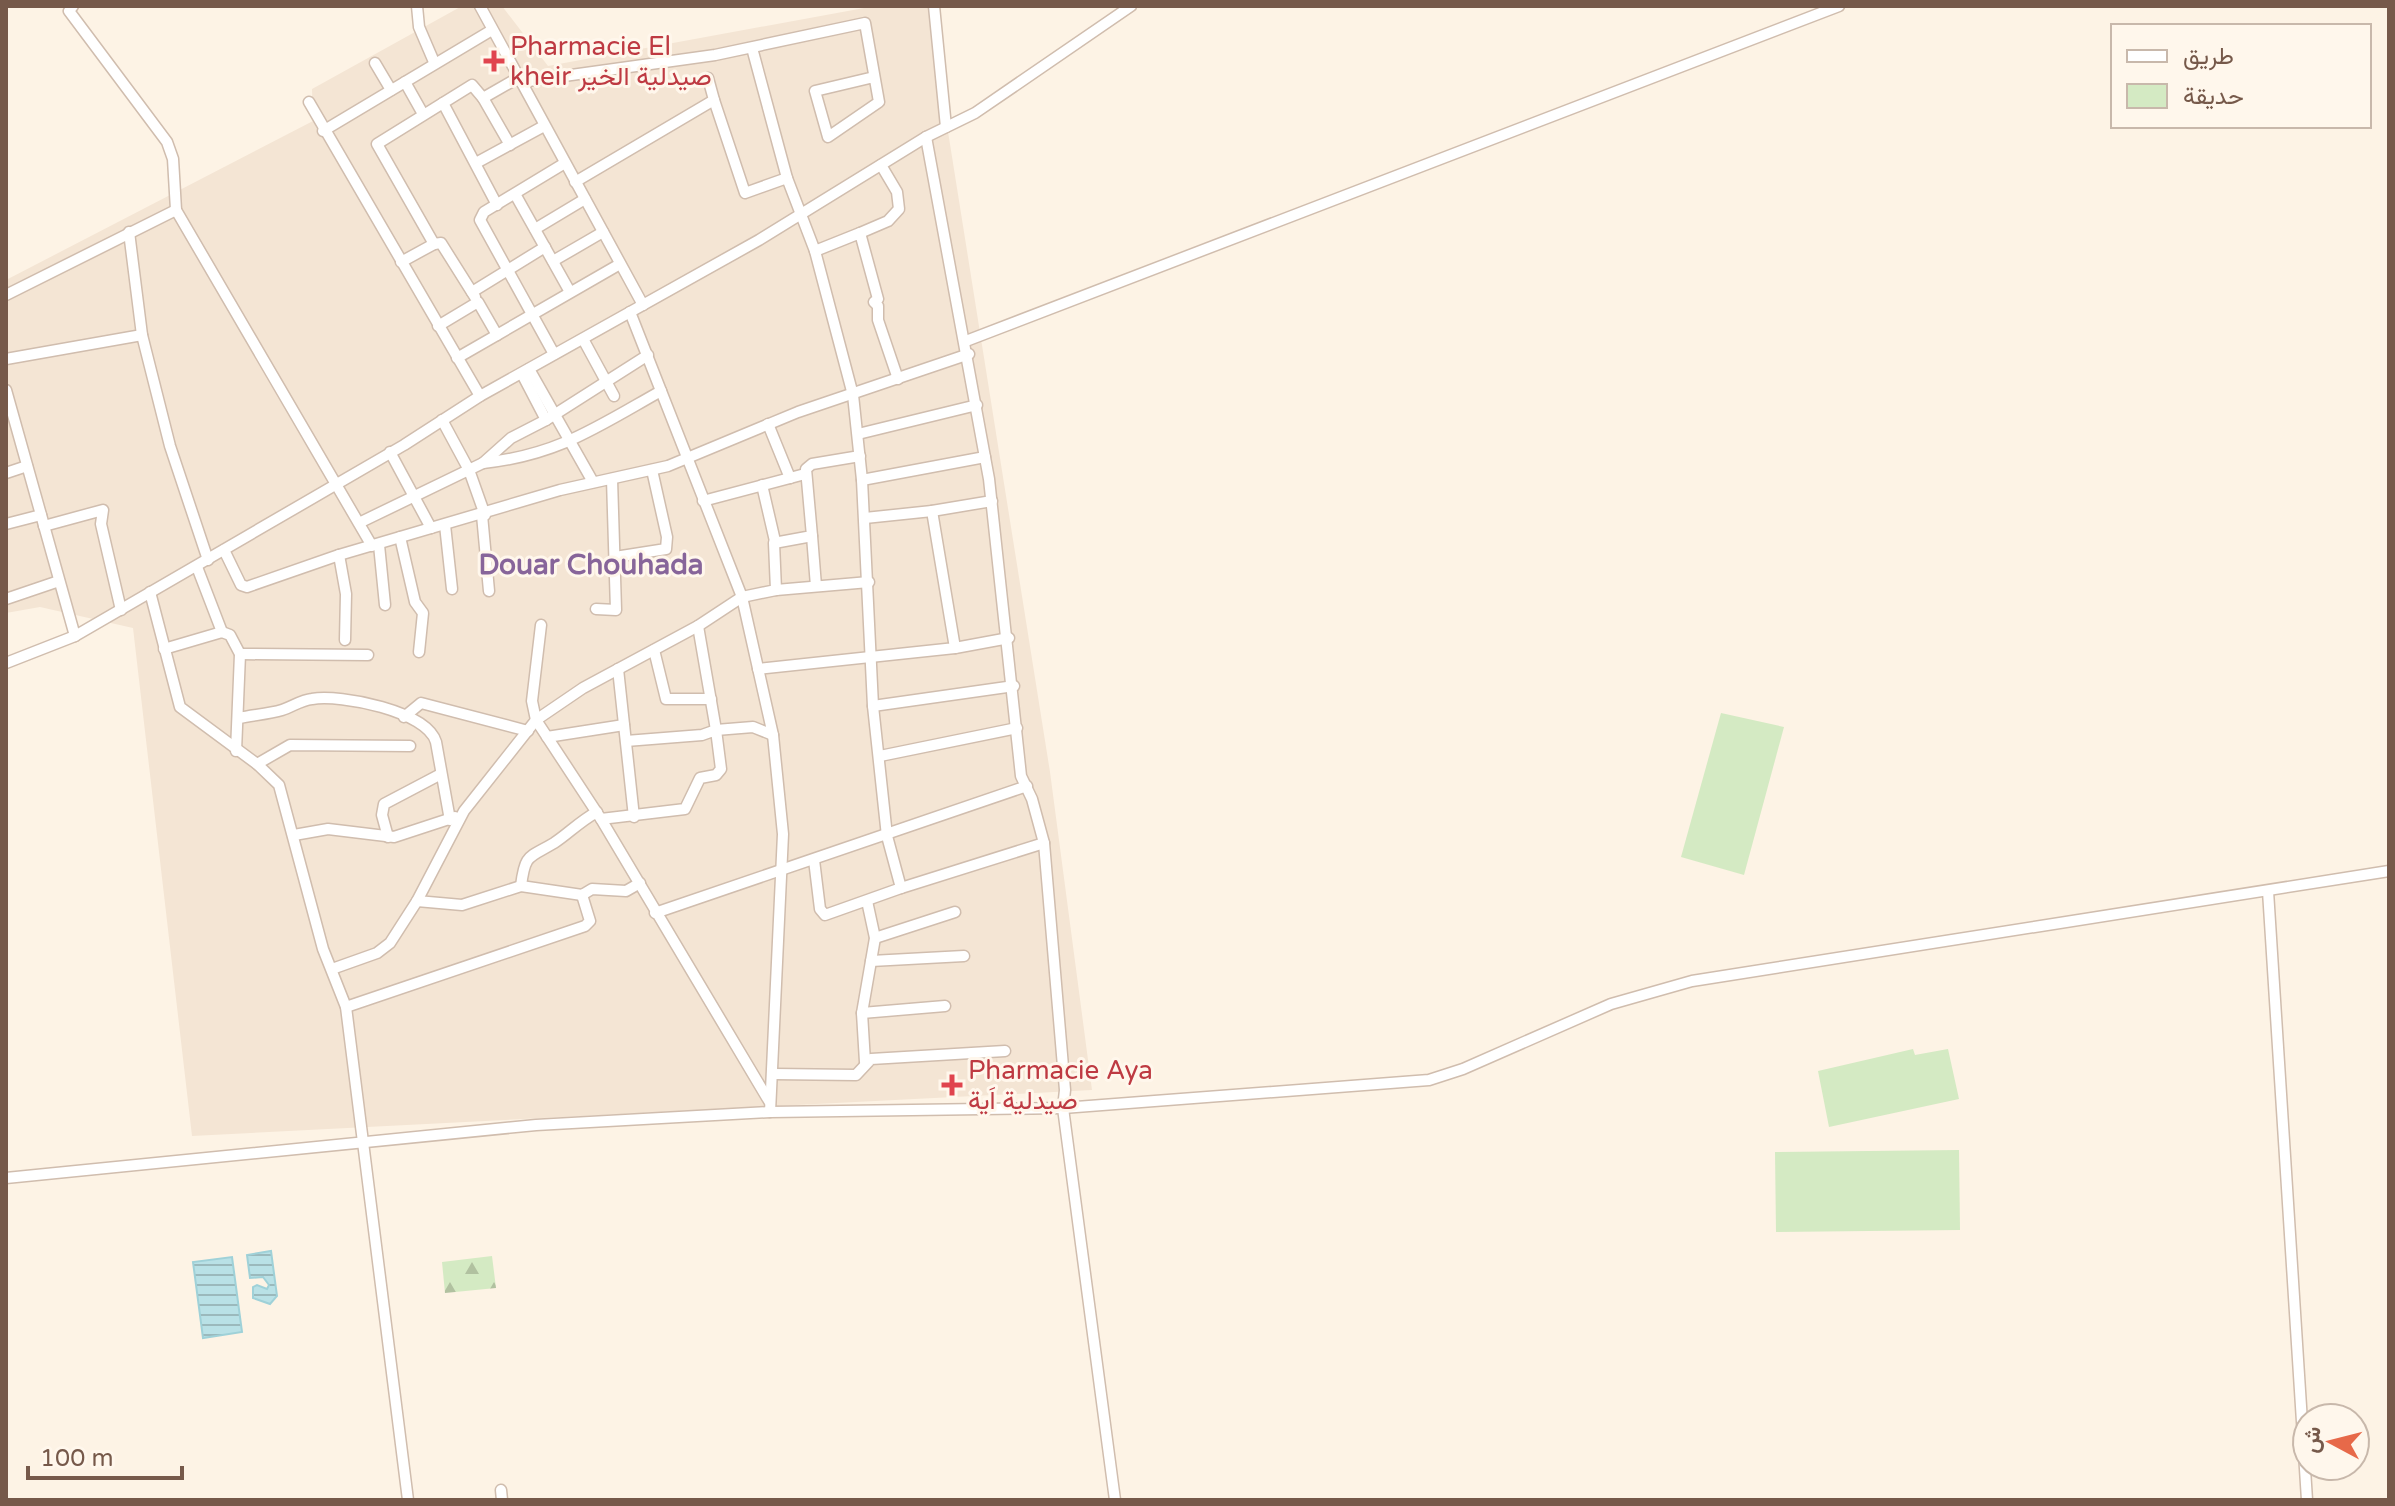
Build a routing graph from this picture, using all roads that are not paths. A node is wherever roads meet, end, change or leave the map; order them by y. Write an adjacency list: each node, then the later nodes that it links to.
1 (73, 6): 34 (street)
2 (417, 6): 9 (street)
3 (480, 6): 7 (street)
4 (934, 6): 22 (street)
5 (1131, 6): 22 (street)
6 (1839, 6): 57 (street)
7 (492, 30): 9 (street); 13 (street)
8 (752, 48): 11 (street); 13 (street); 29 (street)
9 (434, 62): 14 (street)
10 (375, 63): 15 (street)
11 (874, 77): 11 (street)
12 (708, 78): 17 (street)
13 (519, 80): 16 (street); 21 (street)
14 (405, 82): 15 (street); 20 (street)
15 (391, 90): 23 (street)
16 (483, 98): 19 (street); 25 (street)
17 (714, 100): 29 (street); 30 (street)
18 (309, 102): 23 (street)
19 (443, 103): 20 (street); 26 (street)
20 (423, 114): 40 (street)
21 (544, 126): 25 (street); 27 (street)
22 (946, 127): 24 (street)
23 (323, 131): 44 (street)
24 (926, 137): 28 (street); 57 (street)
25 (510, 145): 26 (street)
26 (476, 163): 33 (street)
27 (565, 163): 30 (street); 31 (street)
28 (881, 165): 35 (street); 39 (street)
29 (787, 178): 35 (street)
30 (575, 182): 32 (street)
31 (515, 194): 33 (street); 36 (street)
32 (585, 199): 36 (street); 38 (street)
33 (497, 205): 46 (street)
34 (176, 210): 37 (street); 91 (street)
35 (803, 213): 42 (street); 50 (street)
36 (535, 229): 41 (street)
37 (129, 232): 48 (street); 54 (street)
38 (603, 232): 43 (street); 45 (street)
39 (860, 233): 42 (street); 64 (street)
40 (434, 244): 44 (street); 49 (street)
41 (545, 247): 43 (street); 46 (street)
42 (815, 251): 68 (street)
43 (553, 261): 47 (street)
44 (401, 262): 53 (street)
45 (620, 264): 47 (street); 50 (street)
46 (507, 270): 49 (street); 52 (street)
47 (570, 292): 52 (street)
48 (6, 295)
49 (475, 297): 53 (street); 55 (street)
50 (643, 305): 51 (street)
51 (630, 312): 56 (street); 60 (street)
52 (532, 315): 55 (street); 58 (street)
53 (438, 326): 61 (street)
54 (142, 335): 62 (street); 111 (street)
55 (497, 335): 61 (street)
56 (583, 339): 58 (street); 65 (street)
57 (966, 341): 59 (street)
58 (554, 354): 63 (street)
59 (969, 354): 64 (street); 71 (street)
60 (648, 355): 65 (street); 67 (street)
61 (457, 358): 69 (street)
62 (6, 359)
63 (525, 372): 69 (street); 72 (street)
64 (898, 379): 68 (street)
65 (608, 382): 70 (street); 72 (street)
66 (6, 390): 82 (street)
67 (661, 391): 76 (street); 78 (street)
68 (853, 395): 74 (street); 75 (street)
69 (480, 396): 73 (street)
70 (614, 396)
71 (977, 405): 75 (street); 80 (street)
72 (549, 416): 76 (street); 81 (street)
73 (442, 420): 77 (street); 83 (street)
74 (768, 424): 78 (street); 87 (street)
75 (858, 434): 79 (street)
76 (569, 443): 81 (street); 90 (street)
77 (390, 452): 91 (street); 93 (street)
78 (687, 456): 84 (street); 94 (street)
79 (860, 456): 86 (street); 89 (street)
80 (985, 457): 89 (street); 95 (street)
81 (483, 463): 83 (street)
82 (27, 466): 85 (street); 99 (street)
83 (469, 470): 93 (street); 97 (street)
84 (652, 470): 88 (street); 110 (street)
85 (6, 473)
86 (805, 474): 87 (street); 104 (street)
87 (790, 478): 92 (street)
88 (612, 479): 90 (street); 110 (street)
89 (862, 480): 98 (street)
90 (593, 482): 97 (street)
91 (337, 483): 100 (street); 108 (street)
92 (762, 485): 94 (street); 106 (street)
93 (415, 495): 100 (street); 103 (street)
94 (703, 501): 120 (street)
95 (992, 501): 96 (street); 129 (street)
96 (932, 511): 98 (street); 131 (street)
97 (484, 515): 102 (street); 118 (street)
98 (865, 518): 114 (street)
99 (42, 521): 101 (street); 113 (street); 124 (street)
100 (361, 522): 107 (street)
101 (6, 524)
102 (445, 525): 103 (street); 116 (street)
103 (431, 528): 105 (street)
104 (812, 536): 106 (street); 115 (street)
105 (400, 537): 107 (street); 134 (street)
106 (775, 541): 117 (street)
107 (376, 545): 109 (street); 122 (street)
108 (224, 550): 109 (street); 111 (street)
109 (339, 555): 130 (street)
110 (615, 557): 123 (street)
111 (208, 560): 112 (street)
112 (197, 567): 119 (street); 127 (street)
113 (59, 581): 121 (street); 128 (street)
114 (869, 582): 115 (street); 137 (street)
115 (816, 586): 117 (street)
116 (452, 589)
117 (776, 590): 120 (street)
118 (489, 591)
119 (150, 592): 124 (street); 132 (street)
120 (742, 597): 126 (street); 140 (street)
121 (6, 599)
122 (385, 605)
123 (596, 609)
124 (121, 610): 128 (street)
125 (541, 625): 146 (street)
126 (698, 626): 133 (street); 142 (street)
127 (222, 632): 132 (street); 135 (street)
128 (75, 636): 138 (street)
129 (1009, 638): 131 (street); 141 (street)
130 (345, 640)
131 (955, 648): 137 (street)
132 (164, 649): 155 (street)
133 (654, 650): 139 (street); 142 (street)
134 (419, 652)
135 (240, 654): 136 (street); 145 (street)
136 (368, 655)
137 (873, 657): 140 (street); 143 (street)
138 (6, 663)
139 (618, 669): 146 (street); 147 (street)
140 (758, 669): 151 (street)
141 (1014, 686): 143 (street); 148 (street)
142 (711, 699): 149 (street)
143 (873, 706): 156 (street)
144 (404, 717): 145 (street); 150 (street); 158 (street)
145 (239, 718): 155 (street)
146 (536, 720): 150 (street); 152 (street)
147 (624, 725): 152 (street); 153 (street)
148 (1017, 728): 156 (street); 159 (street)
149 (716, 730): 151 (street); 153 (street); 162 (street)
150 (528, 731): 160 (street)
151 (773, 735): 169 (street)
152 (547, 737): 161 (street)
153 (626, 741): 162 (street)
154 (410, 746): 157 (street)
155 (236, 751): 157 (street)
156 (880, 756): 165 (street)
157 (257, 764): 164 (street)
158 (441, 774): 163 (street); 166 (street)
159 (1027, 786): 165 (street); 167 (street)
160 (464, 811): 163 (street); 176 (street)
161 (599, 815): 162 (street); 171 (street); 172 (street)
162 (634, 817)
163 (450, 820): 166 (street)
164 (294, 835): 166 (street); 183 (street)
165 (887, 836): 168 (street); 173 (street)
166 (388, 837)
167 (1044, 843): 173 (street); 191 (street)
168 (814, 860): 169 (street); 177 (street)
169 (782, 871): 179 (street); 189 (street)
170 (2389, 871): 174 (street)
171 (640, 883): 175 (street); 179 (street)
172 (521, 886): 175 (street); 176 (street)
173 (901, 888): 177 (street)
174 (2272, 890): 191 (street); 196 (street)
175 (582, 895): 185 (street)
176 (417, 901): 183 (street)
177 (867, 901): 180 (street)
178 (955, 912): 180 (street)
179 (655, 913): 190 (street)
180 (875, 938): 182 (street)
181 (964, 956): 182 (street)
182 (871, 961): 186 (street)
183 (332, 969): 185 (street)
184 (945, 1006): 186 (street)
185 (346, 1007): 192 (street)
186 (862, 1013): 188 (street)
187 (1005, 1051): 188 (street)
188 (865, 1062): 189 (street)
189 (774, 1074): 190 (street)
190 (770, 1107): 191 (street); 192 (street)
191 (1063, 1108): 195 (street)
192 (361, 1140): 193 (street); 194 (street)
193 (6, 1178)
194 (408, 1500)
195 (1115, 1500)
196 (2307, 1500)

